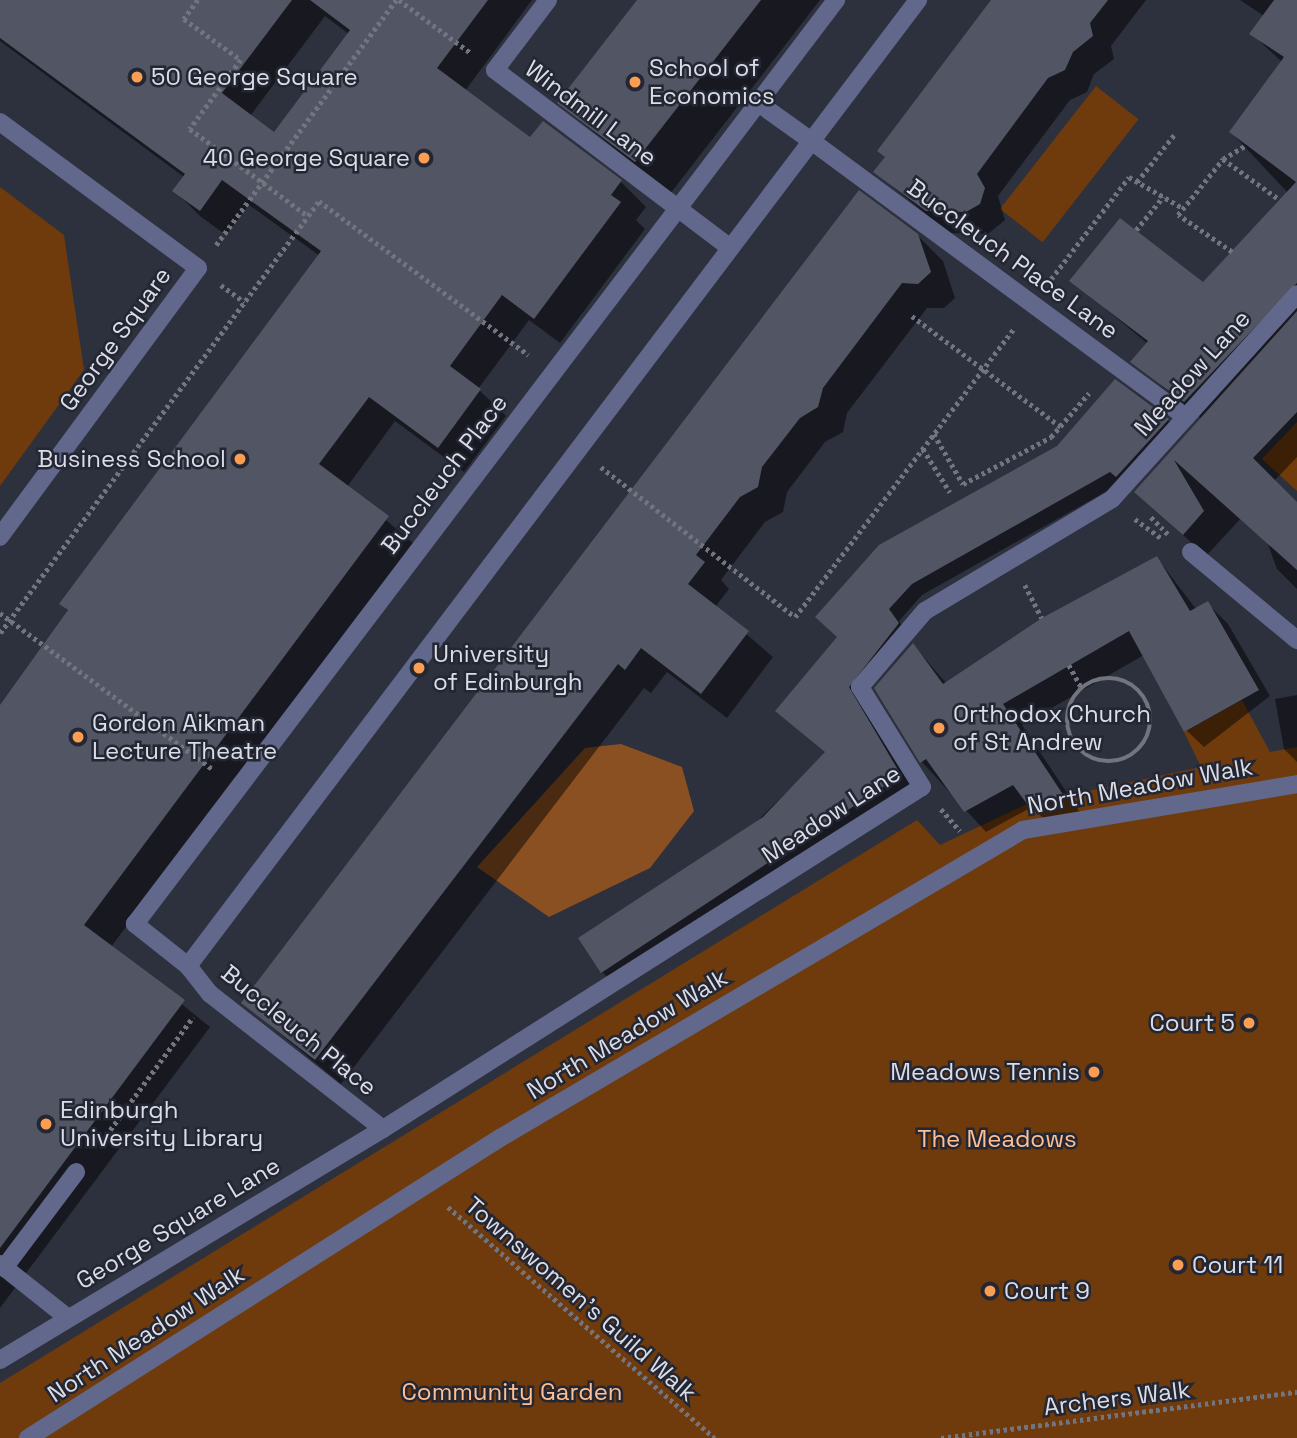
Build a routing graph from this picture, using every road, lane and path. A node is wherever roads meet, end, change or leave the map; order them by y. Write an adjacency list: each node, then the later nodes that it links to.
1 (198, 0): 13 (path)
2 (397, 0): 6 (path); 13 (path)
3 (548, 0): 6 (street, Windmill Lane)
4 (836, 0): 7 (street, Buccleuch Place)
5 (918, 0): 10 (street, Buccleuch Place)
6 (495, 70): 17 (street, Windmill Lane)
7 (757, 102): 10 (street, Buccleuch Place Lane); 17 (street, Buccleuch Place)
8 (0, 122): 23 (street, George Square)
9 (1174, 135): 14 (path)
10 (810, 140): 21 (street, Buccleuch Place); 25 (street, Buccleuch Place Lane)
11 (1246, 145): 12 (path)
12 (1223, 159): 16 (path); 18 (path)
13 (262, 182): 19 (path); 23 (path)
14 (1137, 183): 15 (path); 25 (path)
15 (1163, 197): 18 (path); 20 (path)
16 (1280, 200)
17 (677, 208): 21 (street, Windmill Lane); 48 (street, Buccleuch Place)
18 (1183, 208): 22 (path)
19 (308, 216): 27 (path); 41 (path)
20 (1136, 230)
21 (729, 247): 33 (street, Buccleuch Place)
22 (1232, 252)
23 (198, 268): 38 (street, George Square)
24 (1297, 294): 30 (street, Meadow Lane)
25 (1032, 303): 28 (path); 30 (street, Buccleuch Place Lane)
26 (912, 316): 28 (path)
27 (515, 345)
28 (983, 369): 31 (path); 32 (path)
29 (1089, 393): 31 (path)
30 (1186, 417): 36 (street, Meadow Lane)
31 (1061, 427): 32 (path)
32 (934, 434): 34 (path)
33 (575, 448): 34 (path); 50 (street, Buccleuch Place)
34 (923, 449): 35 (path)
35 (950, 492)
36 (1112, 499): 37 (path); 47 (street, Meadow Lane)
37 (1151, 517)
38 (0, 537)
39 (1191, 552): 43 (street)
40 (0, 613): 41 (path)
41 (10, 620): 42 (path); 48 (path)
42 (0, 633)
43 (1297, 640)
44 (1069, 665): 45 (path)
45 (1082, 688): 45 (path)
46 (1297, 784): 49 (street, North Meadow Walk)
47 (922, 787): 49 (path); 52 (street, Meadow Lane)
48 (238, 788): 50 (street, Buccleuch Place)
49 (979, 854): 55 (street, North Meadow Walk)
50 (188, 966): 52 (street, Buccleuch Place)
51 (190, 1020): 53 (path)
52 (383, 1129): 57 (street, George Square Lane)
53 (110, 1130)
54 (76, 1172): 56 (street)
55 (424, 1186): 60 (street, North Meadow Walk); 61 (path, Townswomen's Guild Walk)
56 (2, 1266): 57 (street)
57 (68, 1318): 58 (street, George Square Lane)
58 (0, 1360)
59 (1297, 1392): 62 (path, Archers Walk)
60 (28, 1438)
61 (715, 1438)
62 (941, 1438)

